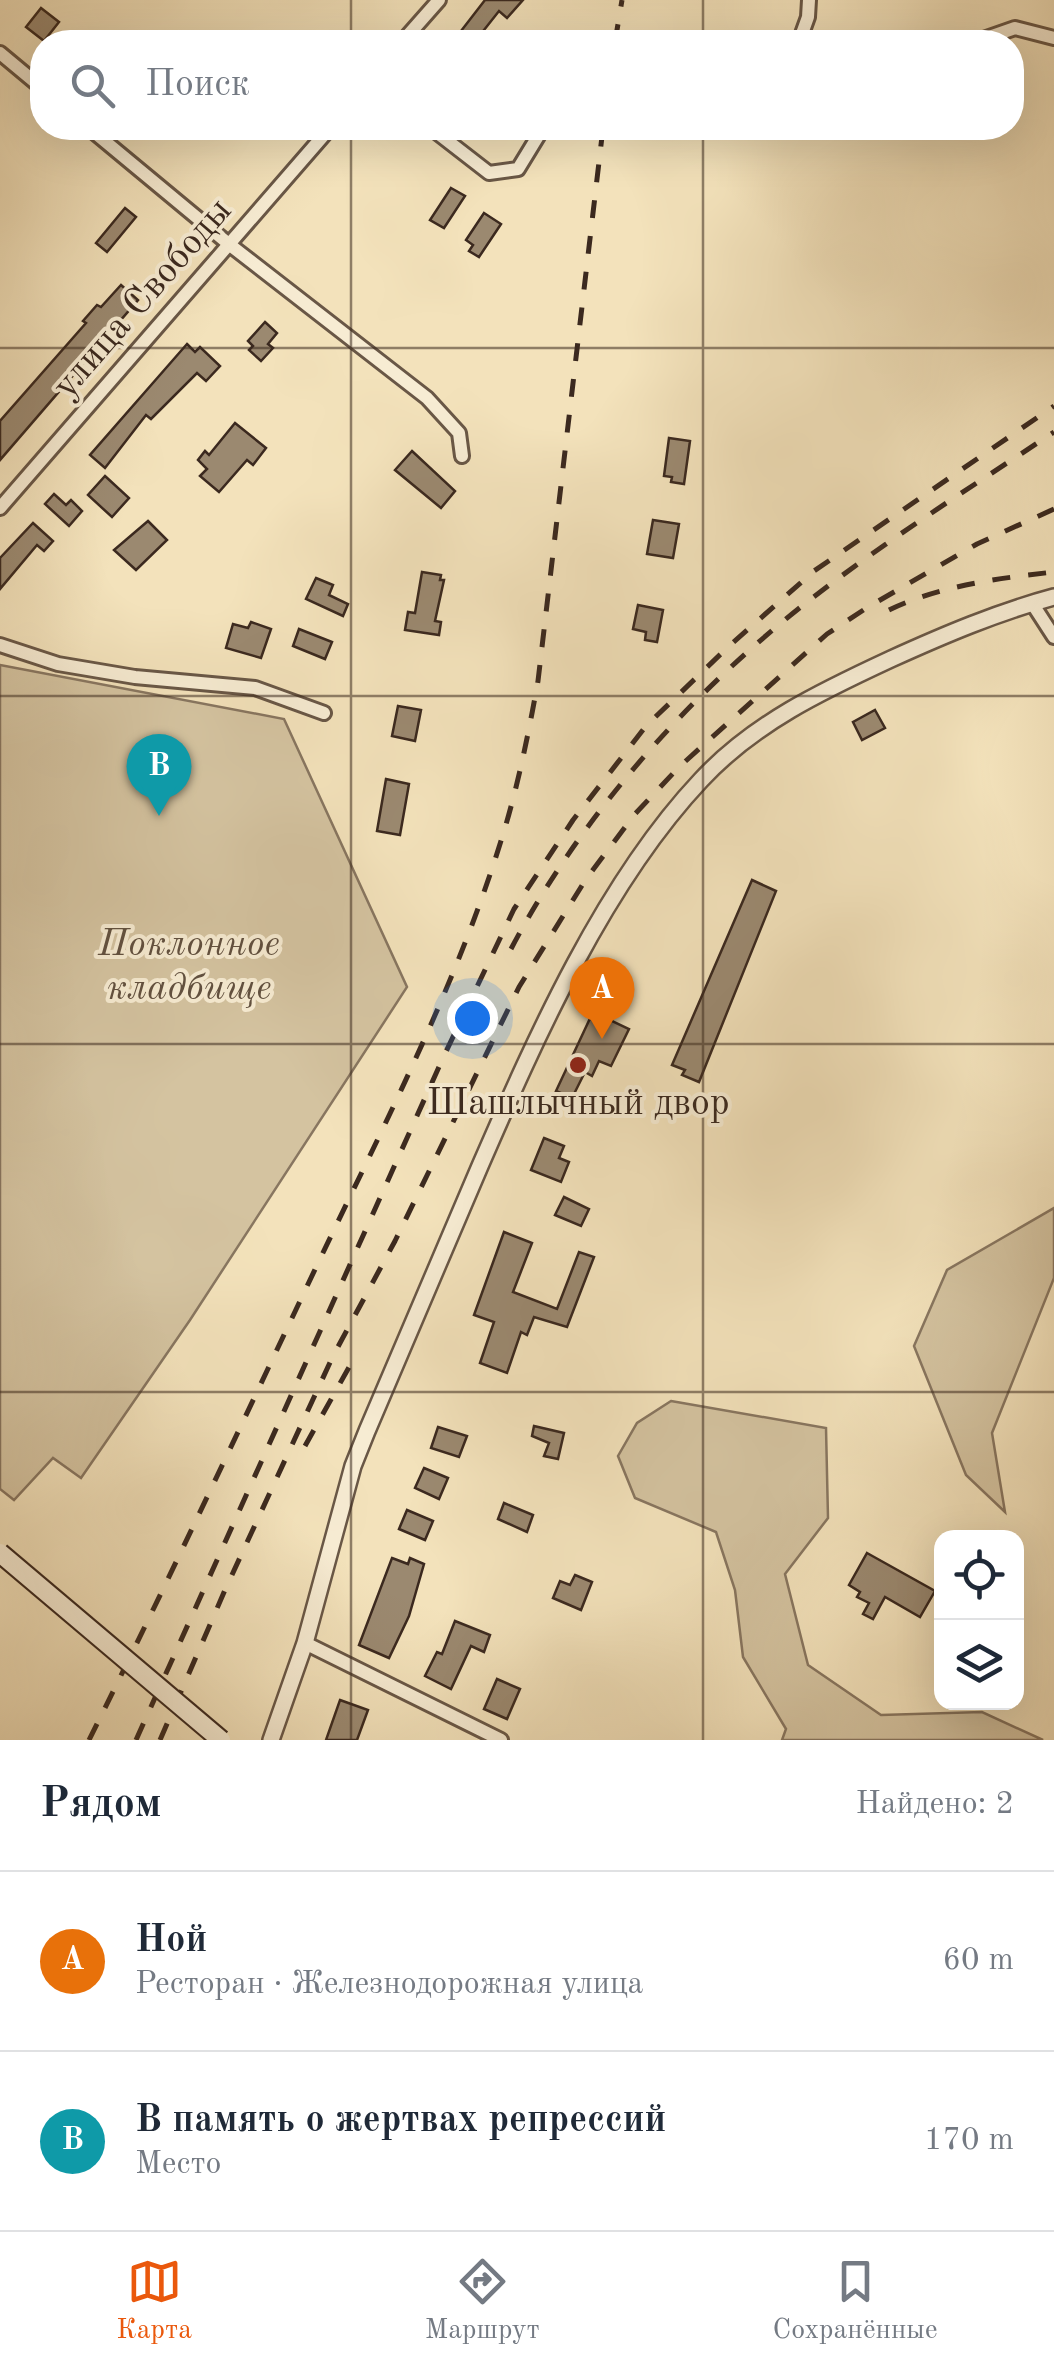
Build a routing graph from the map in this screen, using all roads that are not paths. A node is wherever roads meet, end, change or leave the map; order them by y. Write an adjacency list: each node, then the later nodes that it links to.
1 (439, 0): 3 (street)
2 (809, 0): 4 (street)
3 (413, 30)
4 (803, 30)
5 (1024, 30): 6 (street)
6 (1054, 38)
7 (0, 53): 8 (street)
8 (30, 78)
9 (103, 140): 13 (street)
10 (320, 140): 13 (street, улица Свободы)
11 (446, 140): 12 (street)
12 (536, 140)
13 (230, 245): 14 (street); 15 (street, улица Свободы)
14 (462, 456)
15 (0, 508)
16 (1054, 597): 17 (street)
17 (1032, 603): 18 (street); 22 (street)
18 (1054, 637)
19 (0, 645): 20 (street)
20 (324, 713)
21 (0, 1553): 23 (main road, bridge)
22 (305, 1644): 24 (street); 25 (street)
23 (221, 1740)
24 (271, 1740)
25 (500, 1740)

